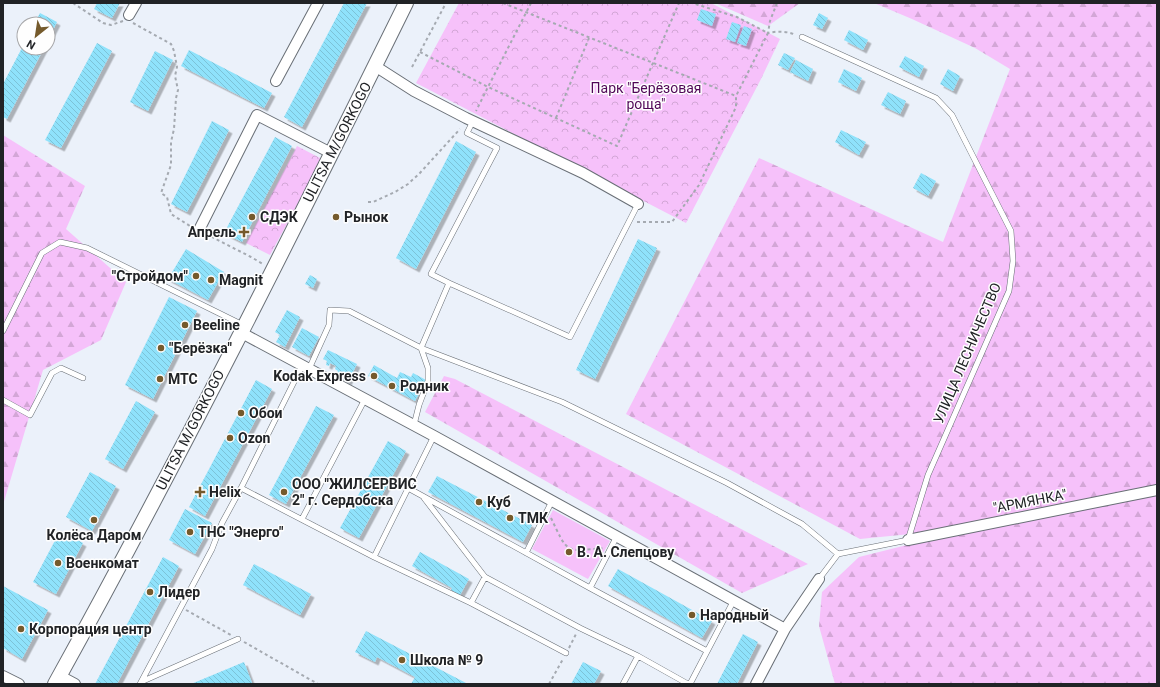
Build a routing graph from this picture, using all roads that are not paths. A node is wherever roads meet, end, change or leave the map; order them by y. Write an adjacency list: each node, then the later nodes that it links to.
1 (136, 3): 4 (street)
2 (318, 3): 7 (street)
3 (406, 3): 6 (main road, ULITSA M/GORKOGO)
4 (129, 15)
5 (802, 37): 29 (lane, УЛИЦА ЛЕСНИЧЕСТВО)
6 (375, 66): 8 (street); 9 (main road, ULITSA M/GORKOGO)
7 (276, 81)
8 (470, 119): 10 (street); 12 (lane)
9 (331, 153): 11 (street); 13 (main road, ULITSA M/GORKOGO)
10 (638, 204): 12 (lane)
11 (199, 230)
12 (449, 283): 15 (lane)
13 (242, 329): 14 (lane); 16 (street); 44 (main road, ULITSA M/GORKOGO)
14 (3, 331)
15 (421, 348): 16 (lane); 20 (lane); 31 (lane)
16 (306, 368): 18 (street); 22 (lane)
17 (83, 378): 19 (lane)
18 (365, 399): 20 (street); 27 (lane)
19 (3, 400)
20 (414, 425): 21 (street)
21 (434, 436): 23 (lane); 26 (street)
22 (241, 488): 27 (lane); 45 (lane)
23 (408, 488): 25 (lane); 32 (lane)
24 (1157, 490): 29 (street, "АРМЯНКА")
25 (423, 496): 30 (lane); 33 (lane)
26 (550, 505): 28 (street); 30 (lane)
27 (302, 520): 32 (lane)
28 (617, 536): 35 (lane); 36 (street)
29 (908, 540): 31 (lane)
30 (526, 553): 35 (lane)
31 (838, 554): 34 (lane)
32 (374, 557): 37 (lane)
33 (485, 577): 37 (lane); 42 (lane)
34 (819, 579): 38 (street)
35 (590, 588): 40 (lane)
36 (734, 600): 38 (street); 40 (lane)
37 (471, 603): 41 (lane)
38 (785, 628): 50 (street)
39 (238, 639): 45 (lane)
40 (707, 651): 49 (lane)
41 (566, 653)
42 (638, 656): 48 (lane); 49 (lane)
43 (3, 676): 46 (street)
44 (58, 680): 47 (street)
45 (140, 683)
46 (19, 684)
47 (75, 684)
48 (623, 684)
49 (689, 684)
50 (756, 684)

